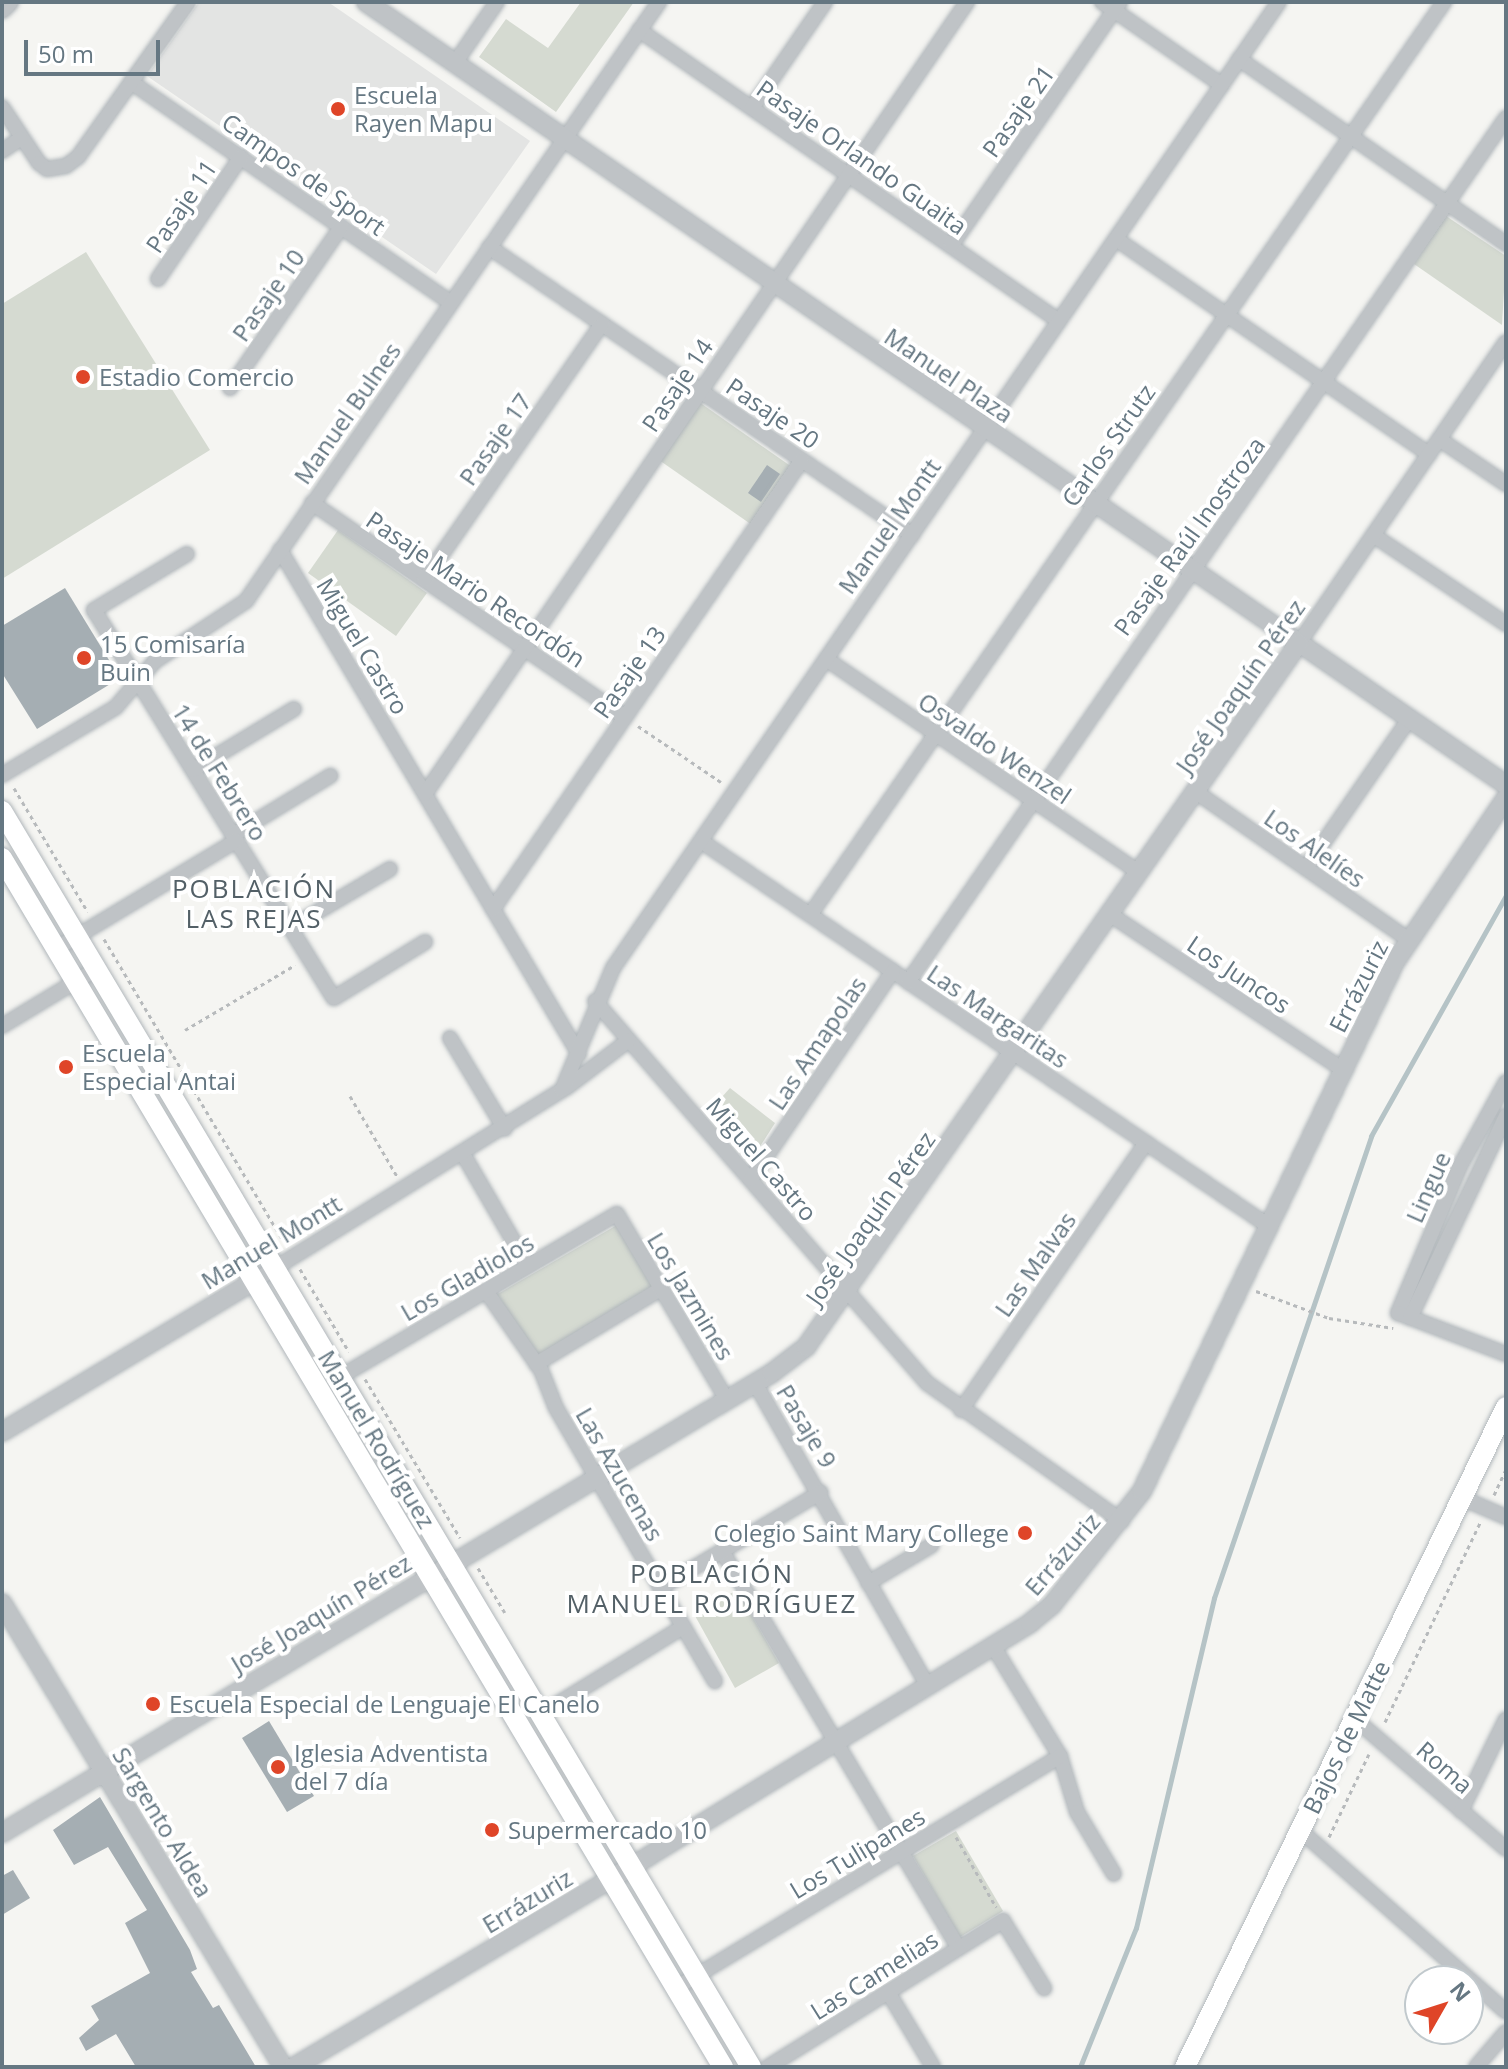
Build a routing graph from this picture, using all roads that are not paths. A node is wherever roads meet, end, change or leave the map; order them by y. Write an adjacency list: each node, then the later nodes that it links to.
1 (9, 2): 11 (street)
2 (188, 2): 15 (street)
3 (366, 2): 14 (street, Manuel Plaza)
4 (497, 2): 14 (street)
5 (659, 2): 12 (street, Manuel Bulnes)
6 (825, 2): 18 (street)
7 (967, 2): 25 (street, Pasaje 14)
8 (1279, 2): 13 (street, Manuel Montt)
9 (1444, 2): 20 (street, Carlos Strutz)
10 (1112, 5): 16 (street); 30 (street, Pasaje 21)
11 (2, 9)
12 (639, 30): 18 (street, Pasaje Orlando Guaita); 21 (street, Manuel Bulnes)
13 (1239, 59): 16 (street, Manuel Montt); 20 (street)
14 (455, 63): 21 (street, Manuel Plaza)
15 (131, 82): 22 (street); 24 (street, Campos de Sport)
16 (1222, 85): 28 (street, Manuel Montt)
17 (2, 107): 22 (street)
18 (752, 108): 25 (street, Pasaje Orlando Guaita)
19 (1506, 118): 26 (street, Pasaje Raúl Inostroza)
20 (1350, 136): 26 (street); 35 (street, Carlos Strutz)
21 (564, 138): 31 (street, Manuel Bulnes); 33 (street, Manuel Plaza)
22 (20, 139): 23 (street)
23 (2, 151)
24 (241, 157): 27 (street, Campos de Sport); 32 (street, Pasaje 11)
25 (848, 175): 30 (street, Pasaje Orlando Guaita); 33 (street, Pasaje 14)
26 (1447, 203): 29 (street); 39 (street, Pasaje Raúl Inostroza)
27 (341, 227): 34 (street, Campos de Sport); 40 (street, Pasaje 10)
28 (1116, 239): 35 (street); 36 (street, Manuel Montt)
29 (1506, 244)
30 (951, 246): 36 (street, Pasaje Orlando Guaita)
31 (489, 247): 34 (street, Manuel Bulnes); 37 (street, Pasaje 20)
32 (158, 279)
33 (774, 283): 41 (street, Pasaje 14); 42 (street, Manuel Plaza)
34 (451, 303): 47 (street, Manuel Bulnes)
35 (1226, 315): 39 (street); 48 (street, Carlos Strutz)
36 (1059, 321): 42 (street, Manuel Montt)
37 (602, 324): 41 (street, Pasaje 20); 54 (street, Pasaje 17)
38 (1506, 342): 43 (street, José Joaquín Pérez)
39 (1324, 382): 44 (street); 53 (street, Pasaje Raúl Inostroza)
40 (230, 388)
41 (700, 391): 45 (street, Pasaje 20); 57 (street, Pasaje 14)
42 (985, 429): 48 (street, Manuel Plaza); 49 (street, Manuel Montt)
43 (1439, 439): 44 (street, José Joaquín Pérez); 46 (street)
44 (1429, 454): 50 (street, José Joaquín Pérez)
45 (802, 460): 49 (street, Pasaje 20); 61 (street, Pasaje 13)
46 (1506, 484)
47 (312, 503): 51 (street, Manuel Bulnes); 54 (street, Pasaje Mario Recordón)
48 (1094, 503): 53 (street, Manuel Plaza); 63 (street, Carlos Strutz)
49 (912, 535): 58 (street, Manuel Montt)
50 (1373, 535): 55 (street); 56 (street, José Joaquín Pérez)
51 (280, 550): 59 (street, Manuel Bulnes); 69 (street, Miguel Castro)
52 (187, 554): 59 (street, 14 de Febrero)
53 (1192, 570): 56 (street, Manuel Plaza); 71 (street, Pasaje Raúl Inostroza)
54 (424, 580): 57 (street, Pasaje Mario Recordón)
55 (1506, 624)
56 (1299, 643): 62 (street, Manuel Plaza); 68 (street, José Joaquín Pérez)
57 (524, 648): 61 (street, Pasaje Mario Recordón); 69 (street, Pasaje 14)
58 (826, 659): 63 (street, Osvaldo Wenzel); 74 (street, Manuel Montt)
59 (139, 682): 64 (street, 14 de Febrero); 65 (street, Manuel Bulnes)
60 (294, 709): 64 (street)
61 (625, 717): 79 (street, Pasaje 13)
62 (1409, 719): 67 (street, Manuel Plaza); 76 (street)
63 (935, 733): 71 (street, Osvaldo Wenzel); 80 (street, Carlos Strutz)
64 (193, 770): 73 (street, 14 de Febrero)
65 (4, 774)
66 (330, 776): 73 (street)
67 (1506, 785)
68 (1196, 792): 76 (street, Los Alelíes); 78 (street, José Joaquín Pérez)
69 (425, 794): 79 (street, Miguel Castro)
70 (1506, 798): 84 (street, Errázuriz)
71 (1032, 800): 78 (street, Osvaldo Wenzel); 90 (street, Pasaje Raúl Inostroza)
72 (2, 811): 83 (main road, Manuel Rodríguez)
73 (234, 838): 82 (street, 14 de Febrero); 83 (street)
74 (701, 841): 80 (street, Las Margaritas); 91 (street, Manuel Montt)
75 (2, 858): 86 (main road, Manuel Rodríguez)
76 (1306, 868): 84 (street, Los Alelíes)
77 (390, 869): 82 (street)
78 (1140, 873): 81 (street, José Joaquín Pérez)
79 (493, 909): 96 (street, Miguel Castro)
80 (810, 915): 88 (street, Las Margaritas)
81 (1111, 915): 95 (street, José Joaquín Pérez); 97 (street, Los Juncos)
82 (290, 928): 85 (street, 14 de Febrero)
83 (77, 936): 86 (street); 87 (main road, Manuel Rodríguez)
84 (1409, 940): 97 (street, Errázuriz)
85 (425, 942)
86 (56, 949): 89 (main road, Manuel Rodríguez)
87 (96, 969): 89 (street); 108 (main road, Manuel Rodríguez)
88 (893, 971): 90 (street, Las Margaritas); 104 (street, Las Amapolas)
89 (76, 981): 92 (street); 109 (main road, Manuel Rodríguez)
90 (908, 982): 95 (street, Las Margaritas)
91 (595, 1001): 94 (street, Miguel Castro); 96 (street, Manuel Montt)
92 (2, 1026)
93 (450, 1038): 101 (street)
94 (629, 1040): 99 (street, Manuel Montt); 104 (street, Miguel Castro)
95 (1014, 1053): 102 (street, Las Margaritas); 112 (street, José Joaquín Pérez)
96 (579, 1054): 99 (street, Manuel Montt)
97 (1343, 1070): 106 (street, Errázuriz)
98 (1506, 1081): 113 (street, Lingue)
99 (562, 1090): 101 (street, Manuel Montt)
100 (1506, 1116): 113 (street, Lingue)
101 (505, 1129): 103 (street, Manuel Montt)
102 (1146, 1143): 106 (street, Las Margaritas); 120 (street, Las Malvas)
103 (463, 1154): 107 (street); 108 (street, Manuel Montt)
104 (751, 1179): 112 (street, Miguel Castro)
105 (617, 1214): 107 (street, Los Gladiolos); 110 (street, Los Jazmines)
106 (1270, 1227): 126 (street, Errázuriz)
107 (528, 1266): 111 (street, Los Gladiolos)
108 (275, 1268): 109 (street, Manuel Montt); 116 (main road, Manuel Rodríguez)
109 (254, 1281): 121 (street, Manuel Montt); 130 (main road, Manuel Rodríguez)
110 (661, 1289): 115 (street); 118 (street, Los Jazmines)
111 (486, 1291): 115 (street, Las Azucenas); 116 (street, Los Gladiolos)
112 (848, 1292): 117 (street, José Joaquín Pérez); 120 (street, Miguel Castro)
113 (1404, 1315): 114 (street)
114 (1506, 1354)
115 (536, 1364): 122 (street, Las Azucenas)
116 (340, 1377): 129 (main road, Manuel Rodríguez)
117 (755, 1383): 118 (street, José Joaquín Pérez); 123 (street, Pasaje 9)
118 (727, 1400): 122 (street, José Joaquín Pérez)
119 (1506, 1407): 124 (main road, Bajos de Matte)
120 (961, 1410): 126 (street, Miguel Castro)
121 (2, 1432)
122 (596, 1478): 129 (street, José Joaquín Pérez); 132 (street, Las Azucenas)
123 (821, 1492): 128 (street); 131 (street, Pasaje 9)
124 (1462, 1498): 125 (street); 139 (main road, Bajos de Matte)
125 (1506, 1517)
126 (1122, 1521): 135 (street, Errázuriz)
127 (932, 1545): 131 (street)
128 (722, 1551): 132 (street); 141 (street)
129 (461, 1560): 130 (street, José Joaquín Pérez); 138 (main road, Manuel Rodríguez)
130 (430, 1575): 143 (street, José Joaquín Pérez); 151 (main road, Manuel Rodríguez)
131 (868, 1583): 137 (street, Pasaje 9)
132 (660, 1588): 134 (street, Las Azucenas)
133 (2, 1603): 143 (street, Sargento Aldea)
134 (683, 1627): 136 (street, Las Azucenas); 138 (street)
135 (993, 1646): 137 (street, Errázuriz); 142 (street)
136 (715, 1681)
137 (928, 1686): 141 (street, Errázuriz)
138 (541, 1714): 149 (main road, Manuel Rodríguez)
139 (1355, 1719): 144 (street, Roma); 145 (main road, Bajos de Matte)
140 (1506, 1719): 144 (street)
141 (836, 1742): 148 (street); 149 (street, Errázuriz)
142 (1060, 1756): 148 (street, Los Tulipanes); 150 (street)
143 (104, 1772): 146 (street, José Joaquín Pérez); 159 (street, Sargento Aldea)
144 (1461, 1811): 147 (street, Roma)
145 (1301, 1831): 157 (street); 165 (main road, Bajos de Matte)
146 (2, 1833)
147 (1506, 1849)
148 (902, 1852): 152 (street); 153 (street, Los Tulipanes)
149 (632, 1867): 151 (street, Errázuriz); 153 (main road, Manuel Rodríguez)
150 (1114, 1874)
151 (611, 1879): 154 (main road, Manuel Rodríguez); 160 (street, Errázuriz)
152 (959, 1948): 155 (street, Las Camelias); 156 (street, Las Camelias)
153 (697, 1976): 154 (street, Los Tulipanes); 162 (main road, Manuel Rodríguez)
154 (676, 1988): 161 (main road, Manuel Rodríguez)
155 (1044, 1988)
156 (888, 1992): 163 (street, Las Camelias); 164 (street)
157 (1506, 2012)
158 (1506, 2032): 166 (street)
159 (283, 2067)
160 (294, 2067)
161 (723, 2067)
162 (751, 2067)
163 (768, 2067)
164 (933, 2067)
165 (1185, 2067)
166 (1476, 2067)

